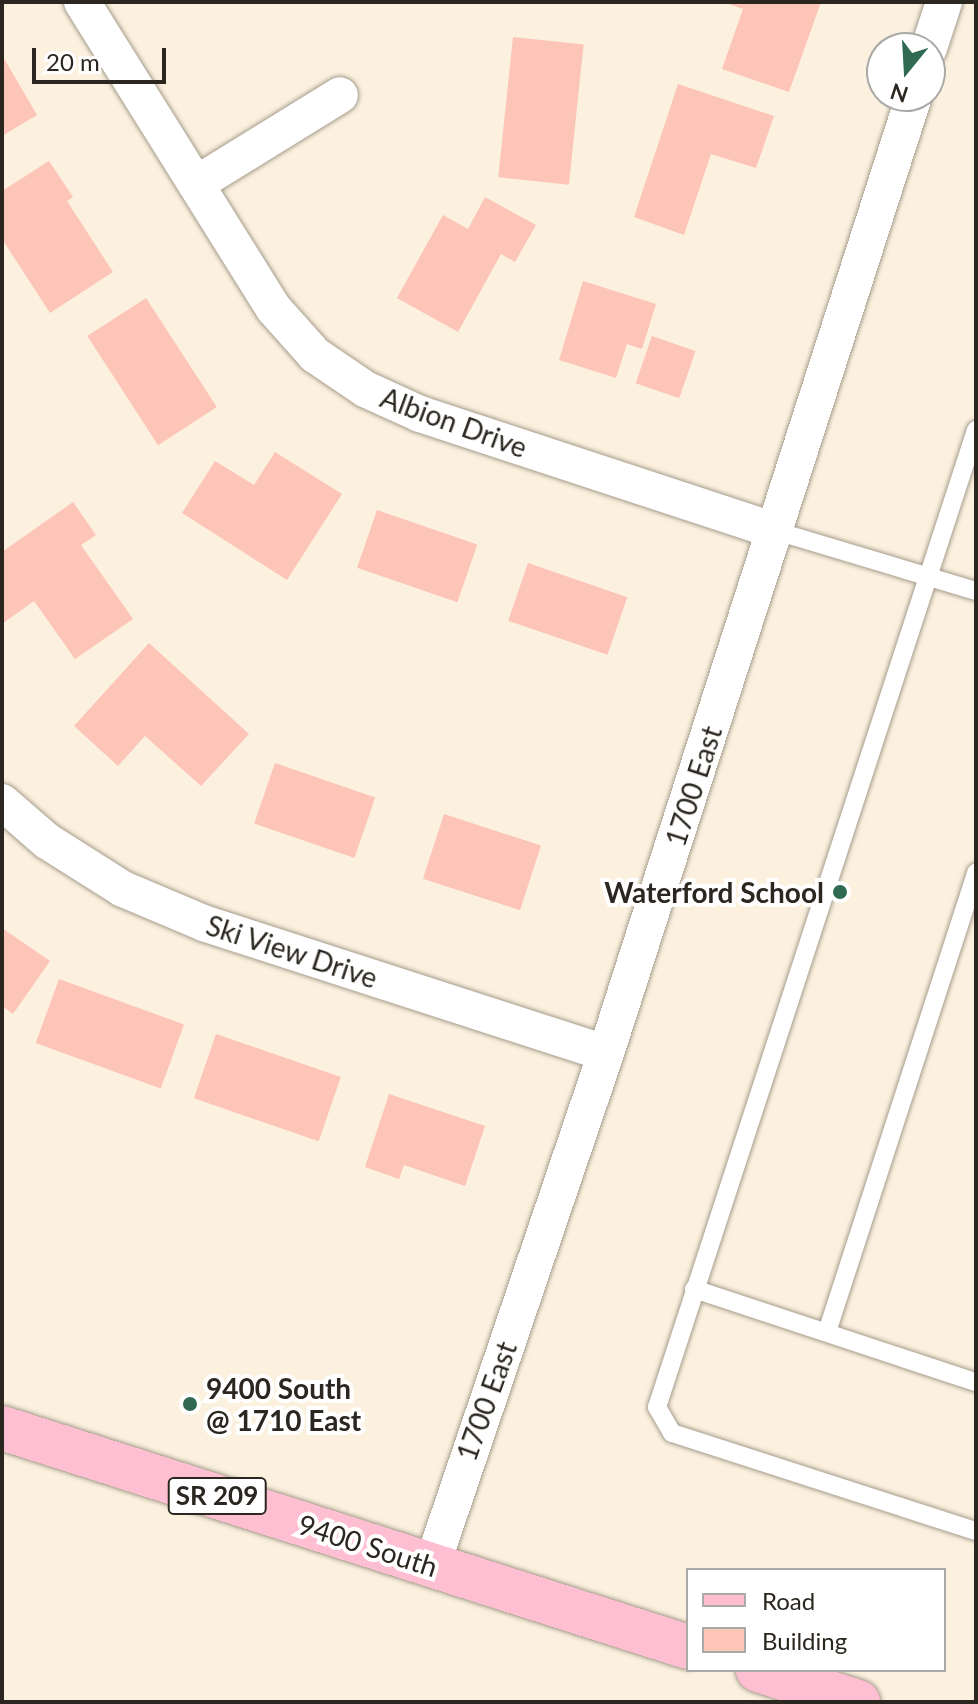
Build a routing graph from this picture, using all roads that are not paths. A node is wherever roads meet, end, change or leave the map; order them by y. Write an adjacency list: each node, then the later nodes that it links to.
1 (82, 2): 6 (street, Albion Drive)
2 (944, 2): 3 (street)
3 (934, 32)
4 (340, 95): 6 (street)
5 (909, 112): 8 (street, 1700 East)
6 (196, 184): 8 (street, Albion Drive)
7 (976, 430): 9 (lane)
8 (776, 531): 9 (lane); 13 (street, 1700 East)
9 (929, 575): 10 (lane); 14 (lane)
10 (976, 591)
11 (2, 802): 13 (street, Ski View Drive)
12 (976, 873): 15 (lane)
13 (606, 1053): 19 (street, 1700 East)
14 (694, 1289): 15 (lane); 18 (lane)
15 (827, 1332): 16 (lane)
16 (976, 1382)
17 (2, 1428): 19 (main road, 9400 South / SR 209)
18 (976, 1531)
19 (432, 1565): 20 (main road, 9400 South / SR 209)
20 (686, 1646)
21 (764, 1672): 22 (main road)
22 (858, 1702)

